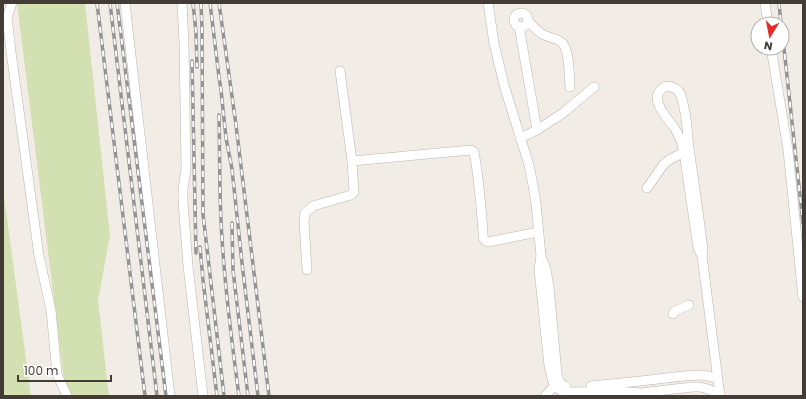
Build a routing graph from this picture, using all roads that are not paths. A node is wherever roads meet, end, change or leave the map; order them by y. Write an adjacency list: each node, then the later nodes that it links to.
1 (12, 3): 25 (lane)
2 (125, 3): 26 (lane)
3 (182, 3): 27 (lane)
4 (488, 3): 12 (lane)
5 (765, 3): 6 (lane)
6 (767, 16)
7 (772, 56): 19 (lane)
8 (340, 71): 14 (lane)
9 (570, 87): 11 (lane)
10 (594, 87): 11 (lane)
11 (537, 130): 12 (lane)
12 (520, 138): 16 (lane)
13 (684, 152): 15 (lane); 17 (lane); 17 (lane)
14 (352, 162): 16 (lane); 18 (lane)
15 (646, 188)
16 (538, 232): 23 (lane)
17 (702, 256): 22 (lane)
18 (307, 270)
19 (803, 297)
20 (689, 305): 21 (lane)
21 (674, 314)
22 (717, 378): 23 (lane); 30 (lane)
23 (559, 388): 24 (lane); 28 (lane)
24 (670, 389): 29 (lane); 30 (lane)
25 (67, 396)
26 (170, 396)
27 (203, 396)
28 (545, 396)
29 (661, 396)
30 (720, 396)

